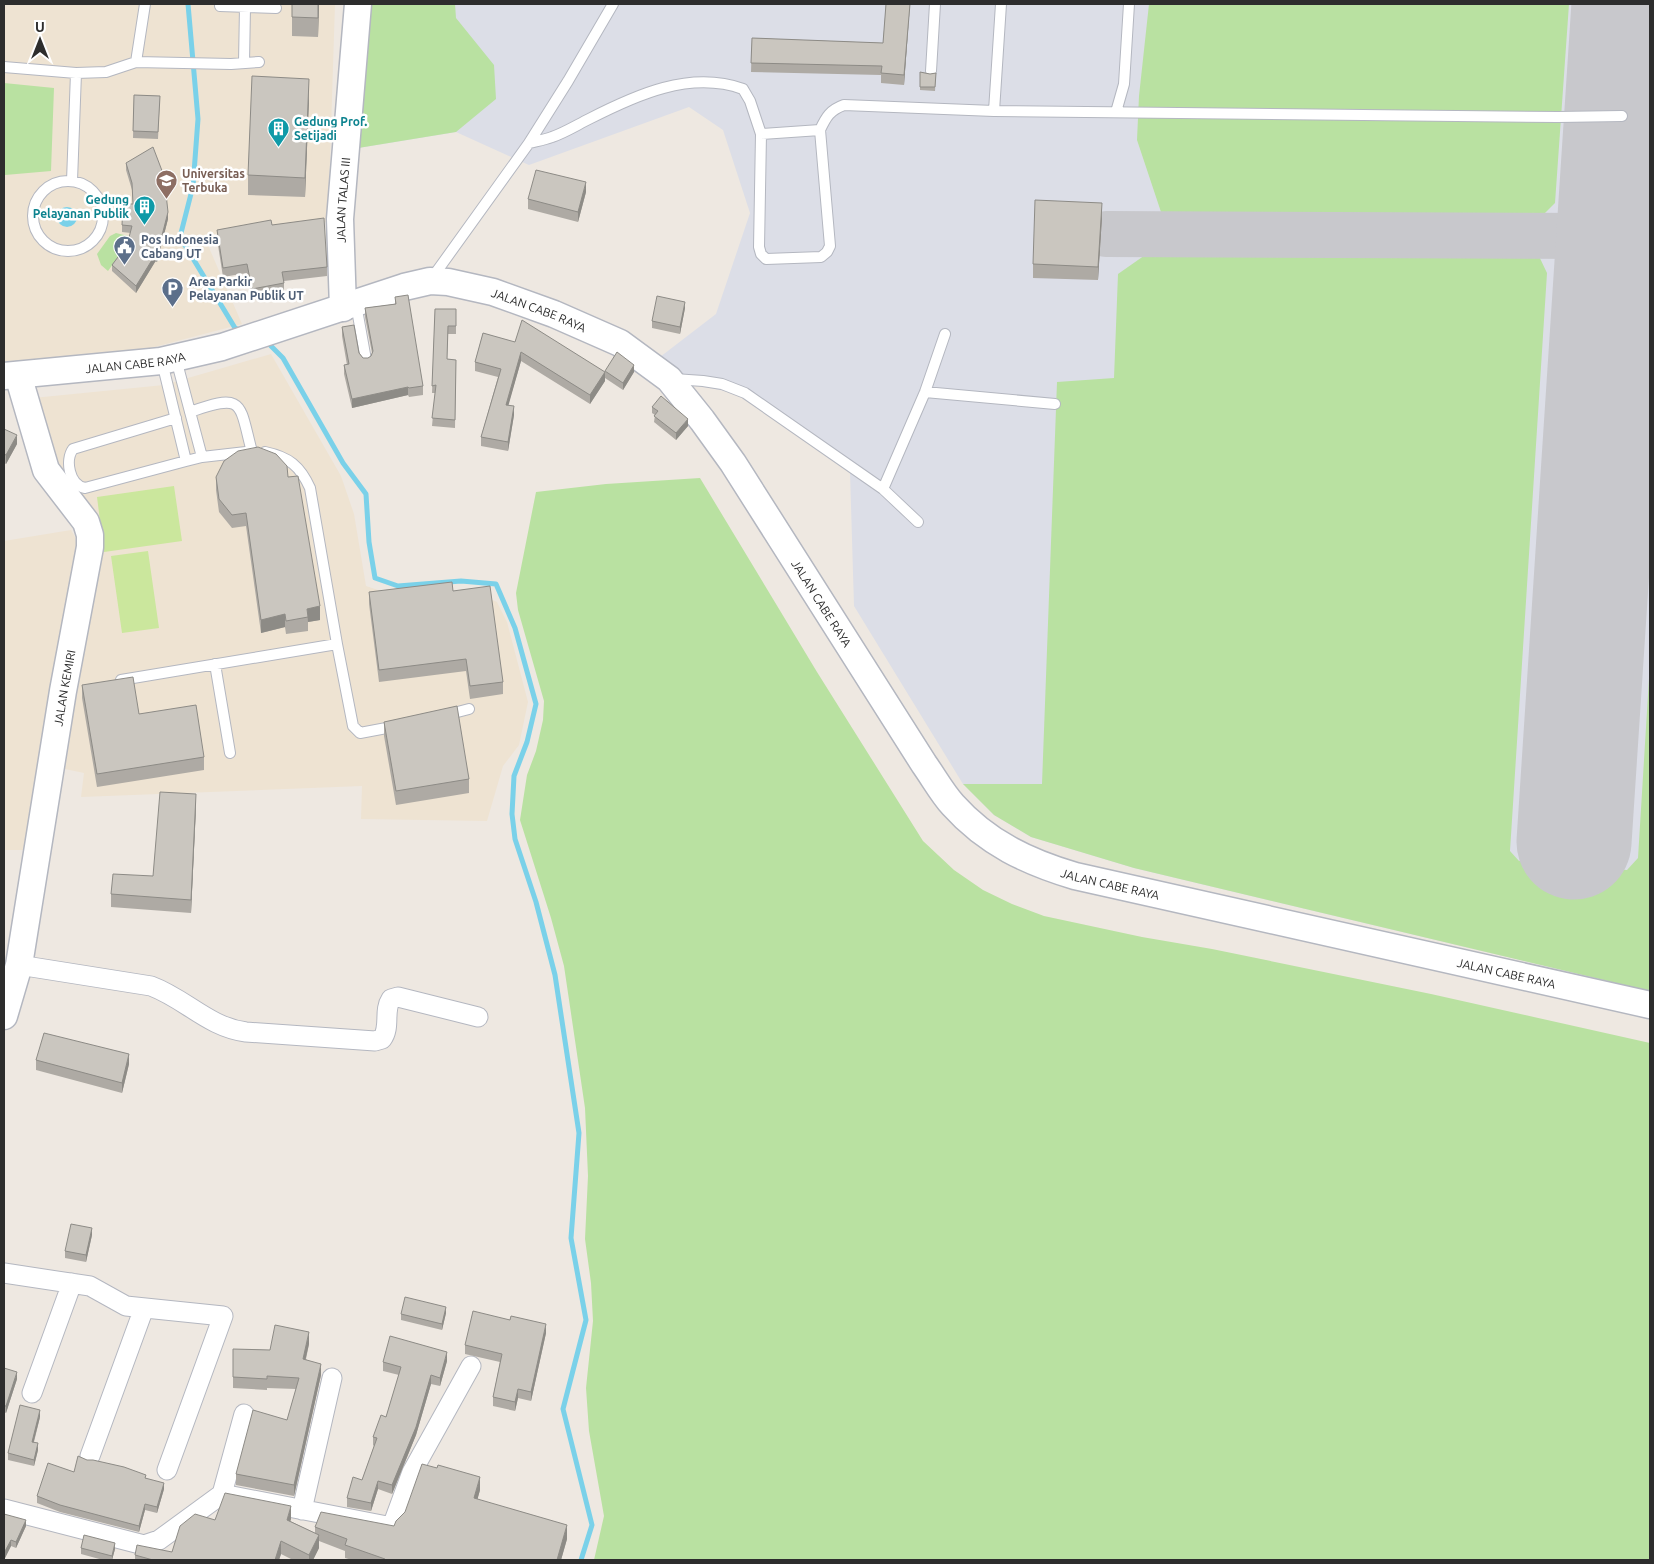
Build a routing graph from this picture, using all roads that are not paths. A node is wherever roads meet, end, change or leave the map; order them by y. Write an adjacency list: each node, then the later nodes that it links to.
1 (145, 4): 10 (lane)
2 (358, 4): 24 (main road, JALAN TALAS III)
3 (613, 4): 21 (lane)
4 (935, 4): 14 (lane)
5 (1001, 4): 16 (lane)
6 (1129, 4): 17 (lane)
7 (220, 6): 8 (lane)
8 (245, 7): 9 (lane); 12 (lane)
9 (276, 8)
10 (136, 62): 12 (lane); 15 (lane)
11 (259, 62): 12 (lane)
12 (244, 63)
13 (4, 67): 15 (lane)
14 (931, 70)
15 (76, 73): 22 (lane)
16 (994, 110): 17 (lane); 19 (lane)
17 (1116, 112): 18 (lane)
18 (1622, 116)
19 (820, 130): 20 (lane); 20 (lane)
20 (762, 134): 21 (lane)
21 (529, 143): 23 (lane)
22 (72, 181): 22 (lane)
23 (430, 281): 24 (main road, JALAN CABE RAYA); 29 (main road, JALAN CABE RAYA)
24 (349, 306): 26 (main road, JALAN CABE RAYA); 27 (lane)
25 (945, 334): 30 (lane)
26 (168, 360): 28 (main road, JALAN CABE RAYA); 32 (lane); 33 (lane)
27 (366, 360)
28 (11, 375): 46 (main road, JALAN KEMIRI)
29 (668, 379): 37 (lane); 47 (main road, JALAN CABE RAYA)
30 (925, 392): 31 (lane); 37 (lane)
31 (1055, 404)
32 (190, 412): 34 (lane); 35 (lane)
33 (176, 418): 36 (lane); 36 (lane)
34 (252, 452): 35 (lane); 39 (lane)
35 (202, 457): 36 (lane)
36 (186, 460)
37 (884, 489): 38 (lane)
38 (918, 522)
39 (337, 644): 40 (lane); 44 (lane)
40 (215, 664): 41 (lane); 45 (lane)
41 (107, 682)
42 (469, 710): 43 (lane)
43 (433, 718)
44 (406, 724)
45 (230, 753)
46 (19, 965): 48 (main road, JALAN KEMIRI); 49 (street)
47 (1650, 1004)
48 (4, 1016)
49 (478, 1017)
50 (4, 1273): 51 (street)
51 (72, 1283): 52 (street); 55 (street)
52 (144, 1308): 57 (street); 58 (street)
53 (471, 1366): 61 (street)
54 (332, 1378): 61 (street)
55 (32, 1393)
56 (244, 1414): 59 (street)
57 (90, 1456)
58 (167, 1470)
59 (222, 1494): 60 (street); 61 (street)
60 (4, 1509)
61 (302, 1510)

